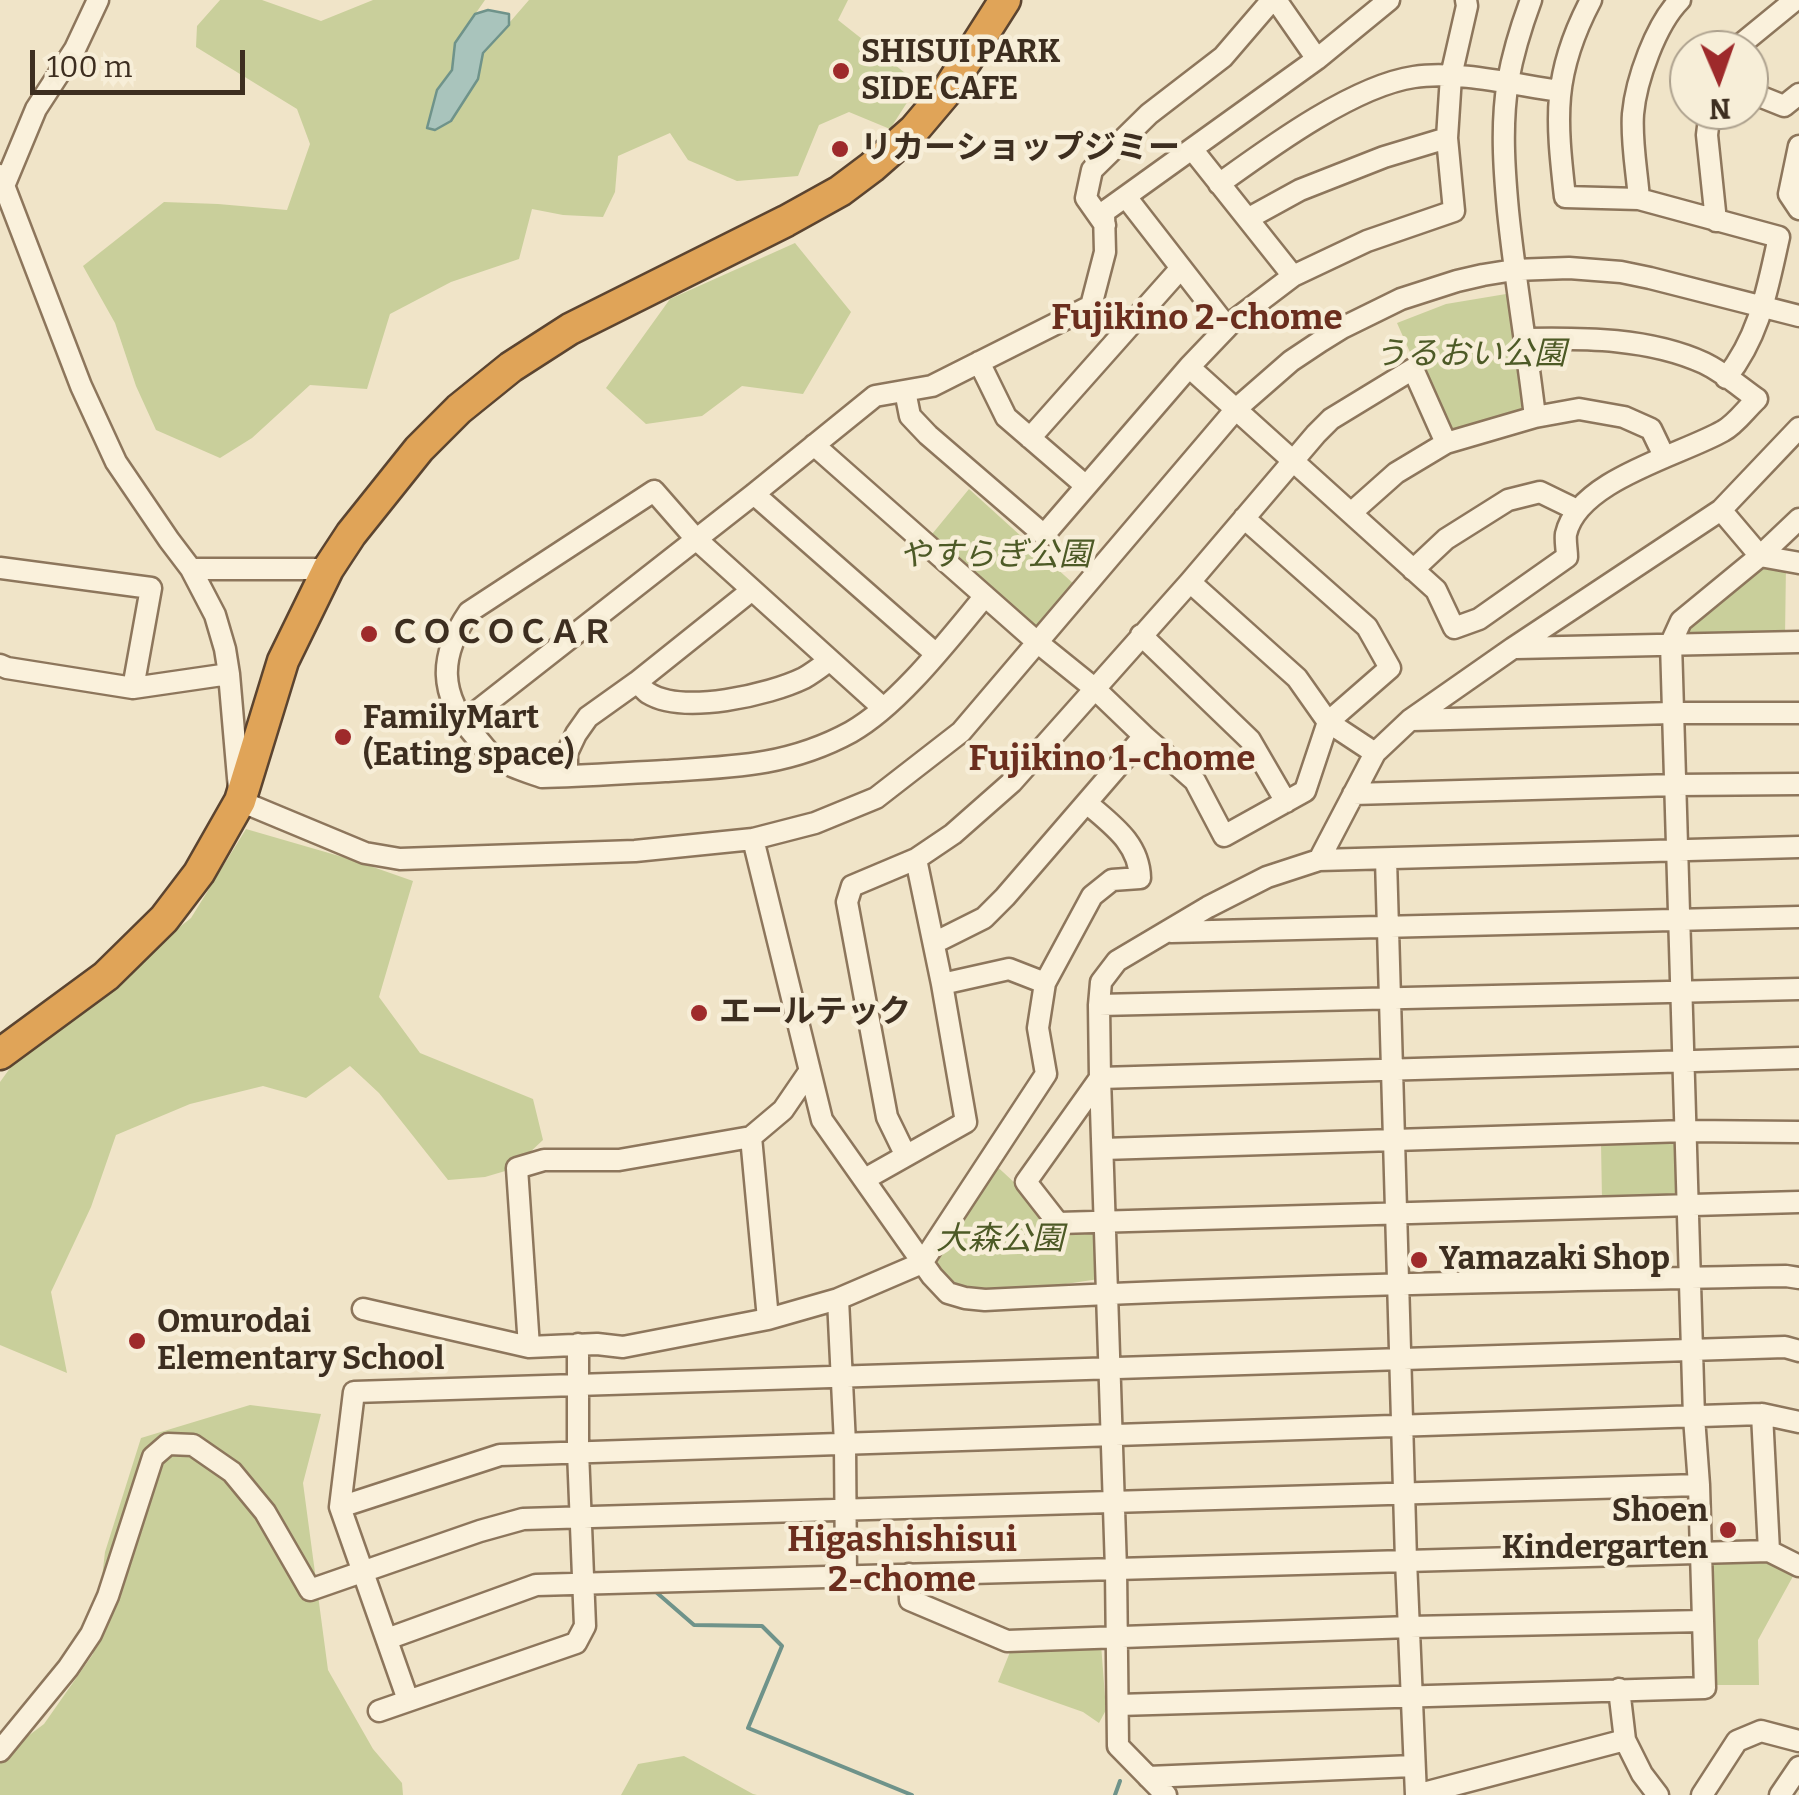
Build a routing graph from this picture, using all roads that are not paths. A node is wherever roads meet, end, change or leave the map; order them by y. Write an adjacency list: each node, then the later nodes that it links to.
1 (98, 0): 21 (street)
2 (1005, 0): 60 (highway)
3 (1274, 0): 11 (street); 28 (street)
4 (1389, 0): 11 (street)
5 (1466, 0): 12 (street)
6 (1531, 0): 13 (street)
7 (1591, 0): 14 (street)
8 (1680, 0): 24 (street)
9 (1795, 0): 10 (street)
10 (1758, 30)
11 (1317, 59): 20 (street)
12 (1451, 76): 13 (street); 18 (street); 22 (street)
13 (1507, 84): 14 (street); 30 (street)
14 (1560, 91): 24 (street)
15 (1799, 94): 16 (street)
16 (1769, 100)
17 (1708, 130): 27 (street)
18 (1447, 138): 26 (street); 31 (street)
19 (1799, 146): 25 (street)
20 (1192, 149): 22 (street); 23 (street)
21 (2, 180): 59 (street)
22 (1219, 184): 26 (street)
23 (1126, 196): 28 (street); 29 (street)
24 (1639, 200): 27 (street)
25 (1799, 209)
26 (1248, 218): 31 (street)
27 (1716, 221): 32 (street)
28 (1104, 225): 36 (street)
29 (1182, 268): 34 (street); 43 (street)
30 (1514, 270): 32 (street); 35 (street); 40 (street)
31 (1293, 276): 34 (street)
32 (1763, 307): 33 (street); 38 (street)
33 (1799, 316)
34 (1227, 327): 37 (street)
35 (1526, 339): 38 (street); 41 (street)
36 (979, 362): 39 (street); 43 (street)
37 (1188, 366): 40 (street); 48 (street)
38 (1726, 378): 46 (street)
39 (905, 390): 45 (street); 48 (street)
40 (1236, 409): 47 (street); 66 (street)
41 (1535, 416): 44 (street); 46 (street)
42 (1799, 428): 51 (street)
43 (1030, 438): 48 (street)
44 (1446, 443): 47 (street); 52 (street)
45 (814, 445): 49 (street); 64 (street)
46 (1664, 456): 50 (street)
47 (1294, 462): 52 (street); 53 (street)
48 (1086, 486)
49 (754, 494): 55 (street); 70 (street)
50 (1578, 510): 61 (street); 61 (street)
51 (1721, 510): 56 (street); 69 (street)
52 (1350, 513): 61 (street)
53 (1244, 518): 62 (street); 82 (street)
54 (1799, 519): 56 (street)
55 (696, 540): 63 (street); 81 (street); 81 (street)
56 (1760, 556): 57 (street); 68 (street)
57 (1799, 563)
58 (0, 568): 75 (street)
59 (191, 569): 60 (street); 73 (street)
60 (328, 569): 89 (highway)
61 (1413, 570)
62 (1190, 582): 65 (street); 82 (street)
63 (752, 590): 71 (street); 74 (street)
64 (985, 596): 66 (street); 70 (street)
65 (1141, 635): 76 (street); 90 (street)
66 (1037, 642): 76 (street); 92 (street)
67 (1799, 642): 68 (street)
68 (1671, 643): 69 (street); 78 (street)
69 (1513, 648): 80 (street)
70 (936, 654): 77 (street)
71 (830, 660): 74 (street); 77 (street)
72 (0, 665): 75 (street)
73 (228, 674): 75 (street); 89 (street)
74 (637, 682): 85 (street)
75 (133, 688)
76 (1094, 688): 83 (street); 95 (street)
77 (883, 708): 85 (street)
78 (1672, 713): 79 (street); 80 (street); 87 (street)
79 (1799, 714)
80 (1410, 720): 84 (street)
81 (463, 722): 85 (street)
82 (1328, 722): 84 (street); 90 (street)
83 (1144, 736): 90 (street); 91 (street)
84 (1374, 753): 88 (street)
85 (567, 776)
86 (1799, 784): 87 (street)
87 (1675, 785): 88 (street); 94 (street)
88 (1353, 794): 97 (street)
89 (240, 801): 92 (street); 109 (highway)
90 (1286, 802)
91 (1088, 804): 102 (street); 104 (street)
92 (753, 840): 113 (street)
93 (1799, 847): 94 (street)
94 (1676, 851): 96 (street); 98 (street)
95 (916, 859): 102 (street); 120 (street)
96 (1386, 859): 97 (street); 100 (street)
97 (1319, 860): 101 (street)
98 (1678, 918): 99 (street); 100 (street); 106 (street)
99 (1799, 918)
100 (1388, 926): 101 (street); 107 (street)
101 (1169, 932): 108 (street)
102 (934, 943): 103 (street)
103 (942, 984): 104 (street); 120 (street)
104 (1045, 984): 126 (street)
105 (1799, 990): 106 (street)
106 (1680, 991): 107 (street); 111 (street)
107 (1390, 998): 108 (street); 112 (street)
108 (1099, 1006): 114 (street)
109 (0, 1054)
110 (1799, 1058): 111 (street)
111 (1684, 1060): 112 (street); 115 (street)
112 (1392, 1071): 114 (street); 118 (street)
113 (809, 1072): 117 (street); 121 (street)
114 (1100, 1078): 119 (street); 125 (street)
115 (1686, 1131): 116 (street); 118 (street); 123 (street)
116 (1799, 1132)
117 (751, 1137): 133 (street); 135 (street)
118 (1394, 1140): 119 (street); 124 (street)
119 (1102, 1149): 125 (street)
120 (906, 1156): 121 (street)
121 (865, 1178): 126 (street)
122 (1799, 1202): 123 (street)
123 (1689, 1205): 124 (street); 127 (street)
124 (1396, 1212): 125 (street); 129 (street)
125 (1106, 1220): 130 (street)
126 (922, 1264): 130 (street); 131 (street)
127 (1690, 1278): 128 (street); 129 (street); 136 (street)
128 (1799, 1278)
129 (1398, 1285): 130 (street); 138 (street)
130 (1108, 1294): 139 (street)
131 (838, 1299): 133 (street); 140 (street)
132 (363, 1309): 135 (street)
133 (768, 1320): 134 (street)
134 (578, 1344): 135 (street); 141 (street)
135 (529, 1347)
136 (1692, 1350): 137 (street); 138 (street); 143 (street)
137 (1799, 1351)
138 (1400, 1359): 139 (street); 145 (street)
139 (1110, 1369): 140 (street); 146 (street)
140 (842, 1378): 141 (street); 147 (street)
141 (578, 1386): 148 (street); 152 (street)
142 (1762, 1414): 143 (street); 144 (street); 155 (street)
143 (1694, 1417): 145 (street); 149 (street)
144 (1799, 1422)
145 (1403, 1426): 146 (street); 150 (street)
146 (1110, 1434): 147 (street); 151 (street)
147 (845, 1444): 148 (street); 153 (street)
148 (578, 1452): 152 (street); 154 (street)
149 (1700, 1485): 150 (street); 156 (street)
150 (1404, 1493): 151 (street); 157 (street)
151 (1113, 1501): 153 (street); 159 (street)
152 (340, 1507): 160 (street)
153 (846, 1510): 154 (street); 162 (street)
154 (580, 1517): 160 (street); 163 (street)
155 (1769, 1551): 156 (street); 158 (street)
156 (1701, 1554): 157 (street); 164 (street)
157 (1406, 1560): 159 (street); 165 (street)
158 (1799, 1566)
159 (1116, 1569): 161 (street); 166 (street)
160 (364, 1572): 167 (street); 175 (street)
161 (909, 1574): 162 (street); 166 (street)
162 (846, 1577): 163 (street)
163 (585, 1584): 167 (street); 170 (street)
164 (1703, 1620): 165 (street); 168 (street)
165 (1410, 1627): 166 (street); 169 (street)
166 (1116, 1637): 171 (street)
167 (387, 1639): 170 (street)
168 (1618, 1689): 169 (street); 173 (street)
169 (1412, 1696): 171 (street); 176 (street)
170 (408, 1700): 172 (street)
171 (1118, 1706): 178 (street)
172 (379, 1712)
173 (1625, 1740): 180 (street); 181 (street)
174 (1799, 1741): 182 (street)
175 (0, 1751)
176 (1413, 1766): 178 (street); 180 (street)
177 (1799, 1767): 183 (street)
178 (1148, 1777): 179 (street)
179 (1166, 1795)
180 (1416, 1795)
181 (1658, 1795)
182 (1702, 1795)
183 (1780, 1795)

